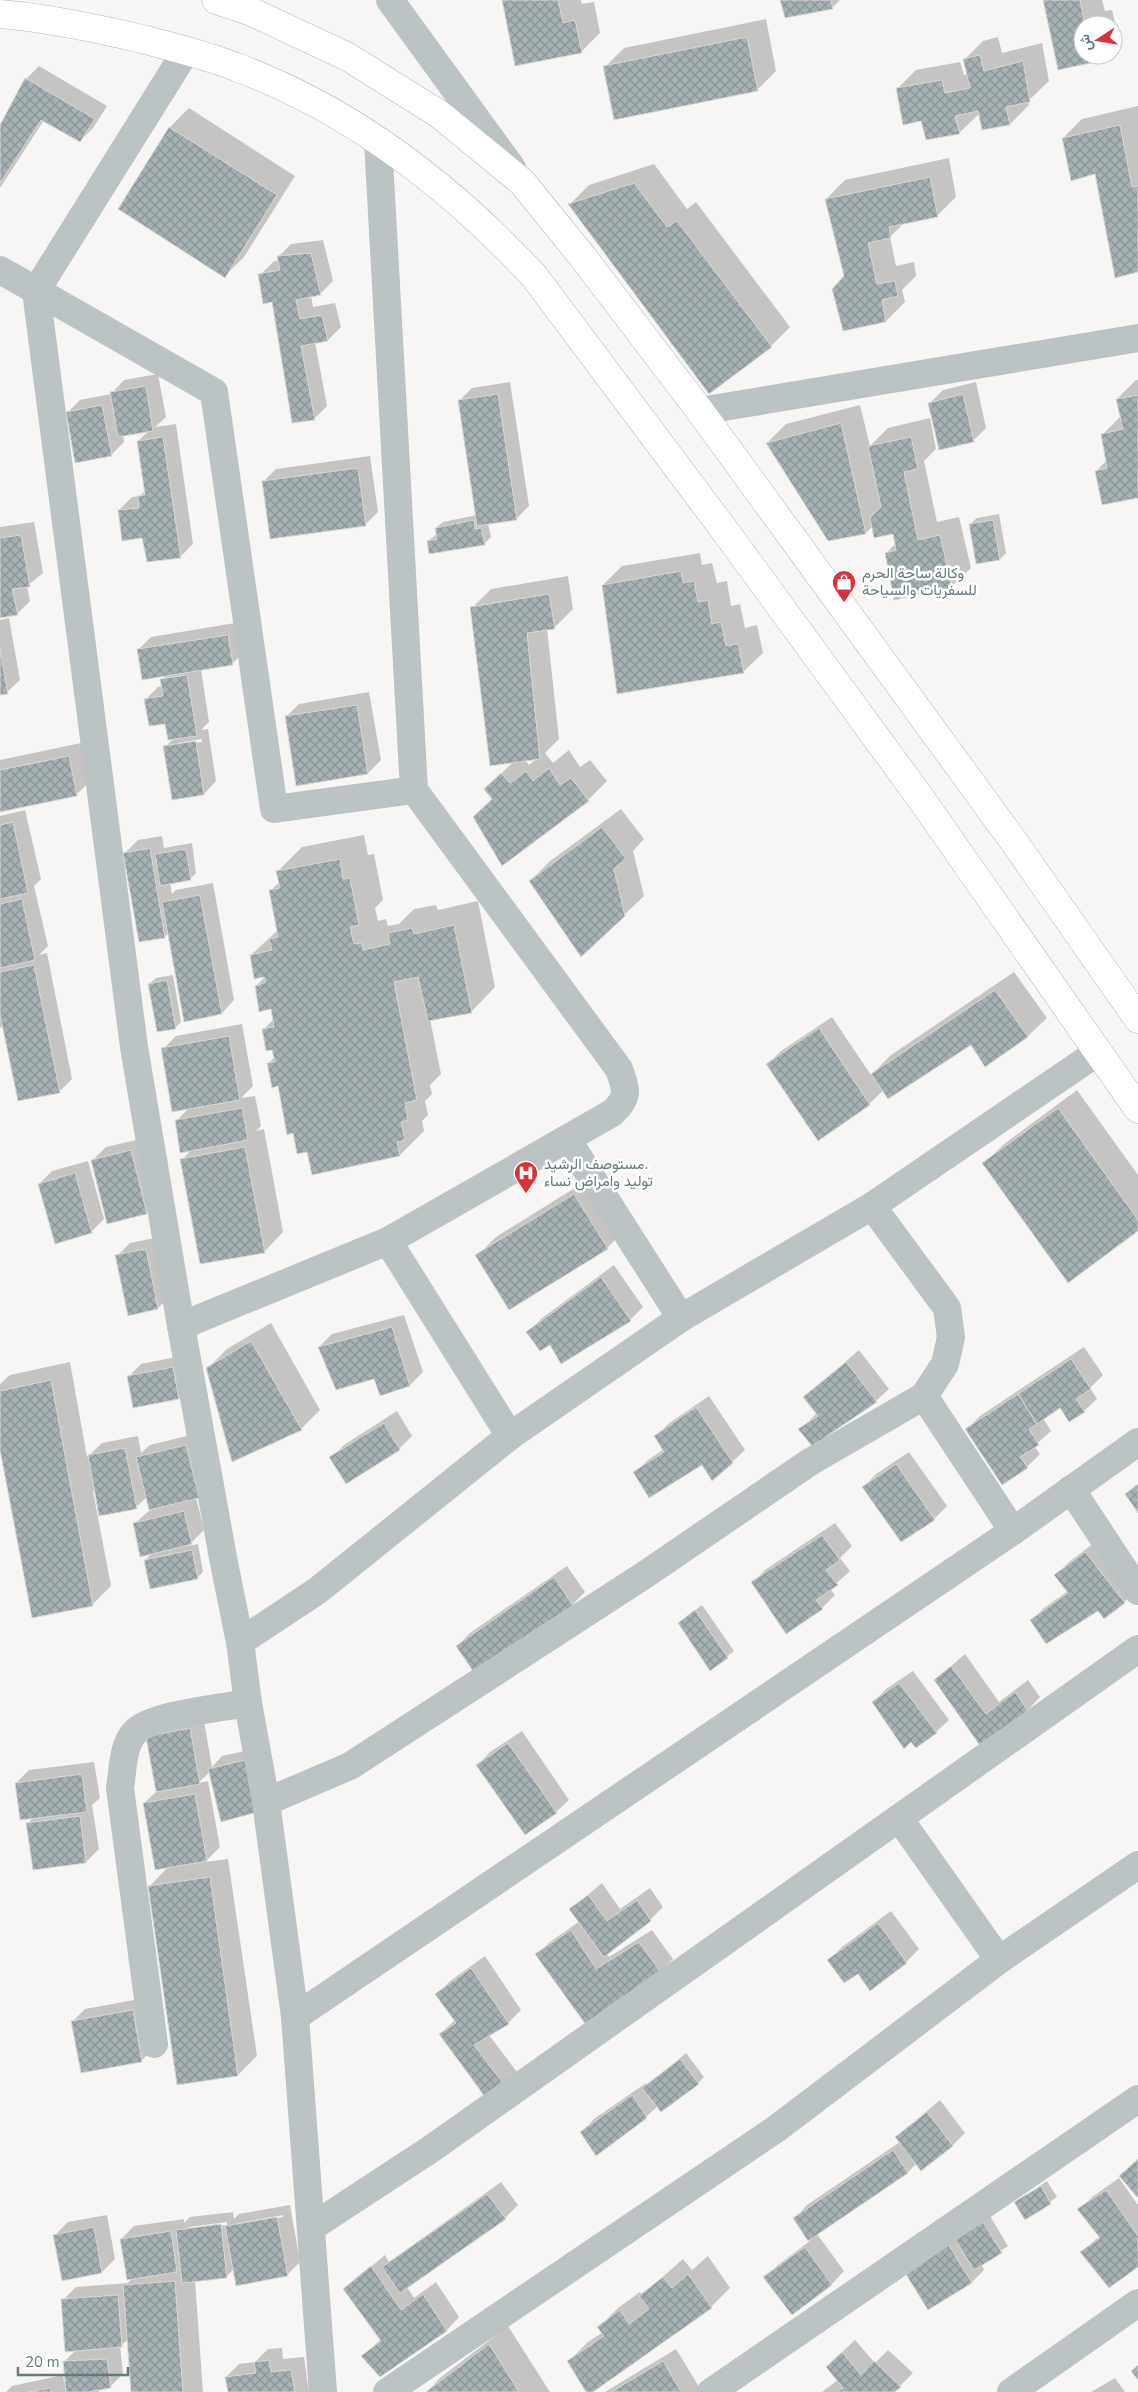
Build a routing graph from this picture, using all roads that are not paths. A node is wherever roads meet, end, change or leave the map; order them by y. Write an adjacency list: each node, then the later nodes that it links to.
1 (216, 0): 6 (main road)
2 (390, 0): 6 (street)
3 (0, 14): 4 (main road)
4 (186, 51): 5 (main road); 8 (street)
5 (378, 140): 11 (street); 13 (main road)
6 (522, 182): 10 (main road)
7 (0, 270): 8 (street)
8 (36, 291): 11 (street); 19 (street)
9 (1138, 338): 10 (street)
10 (700, 411): 12 (main road)
11 (414, 790): 15 (street)
12 (1138, 1019)
13 (1098, 1052): 14 (main road); 16 (street)
14 (1138, 1109)
15 (566, 1139): 17 (street); 18 (street)
16 (872, 1206): 18 (street); 20 (street)
17 (388, 1241): 19 (street); 21 (street)
18 (681, 1318): 21 (street)
19 (180, 1326): 26 (street)
20 (924, 1396): 24 (street); 29 (street)
21 (510, 1436): 26 (street)
22 (1138, 1442): 23 (street)
23 (1070, 1489): 24 (street); 25 (street)
24 (1012, 1531): 33 (street)
25 (1138, 1592)
26 (240, 1642): 28 (street)
27 (1138, 1649): 30 (street)
28 (248, 1703): 29 (street); 34 (street)
29 (266, 1802): 33 (street)
30 (899, 1818): 32 (street); 36 (street)
31 (1138, 1866): 32 (street)
32 (1000, 1960): 39 (street)
33 (295, 2017): 36 (street)
34 (154, 2044)
35 (1138, 2099): 40 (street)
36 (312, 2227): 38 (street)
37 (1138, 2303): 41 (street)
38 (323, 2392)
39 (387, 2392)
40 (711, 2392)
41 (1010, 2392)

